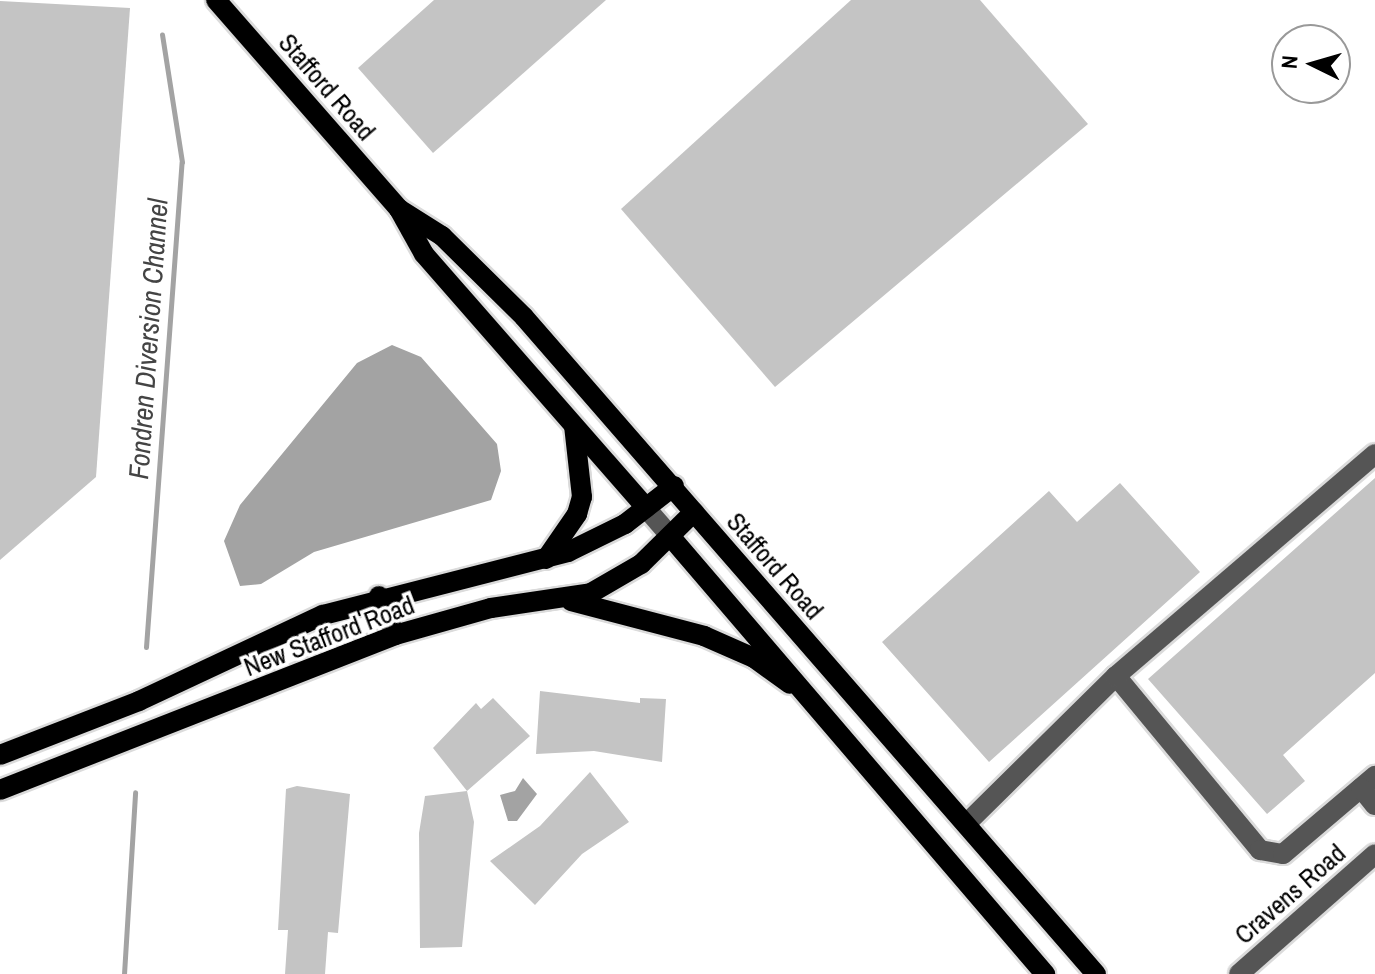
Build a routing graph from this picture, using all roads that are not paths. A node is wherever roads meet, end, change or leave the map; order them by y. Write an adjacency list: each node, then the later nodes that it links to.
1 (216, 0): 2 (main road, Stafford Road)
2 (399, 209): 3 (main road, Stafford Road); 5 (main road, Stafford Road)
3 (574, 426): 6 (main road, Stafford Road); 9 (main road)
4 (1375, 454): 13 (street)
5 (674, 486): 6 (main road, New Stafford Road); 7 (main road, Stafford Road)
6 (646, 508): 8 (street); 9 (main road, New Stafford Road)
7 (694, 512): 8 (main road, New Stafford Road); 19 (main road, Stafford Road)
8 (670, 536): 11 (main road, New Stafford Road); 14 (main road)
9 (546, 559): 10 (main road, New Stafford Road)
10 (379, 596): 12 (main road); 15 (main road, New Stafford Road)
11 (567, 600): 12 (main road, New Stafford Road); 14 (main road)
12 (395, 635): 17 (main road, New Stafford Road)
13 (1116, 676): 16 (street); 19 (street)
14 (816, 703): 21 (main road)
15 (0, 755)
16 (1368, 782): 18 (street)
17 (0, 790)
18 (1375, 805)
19 (968, 822): 22 (main road, Stafford Road)
20 (1375, 854): 23 (street, Cravens Road)
21 (1045, 974)
22 (1096, 974)
23 (1239, 974)

